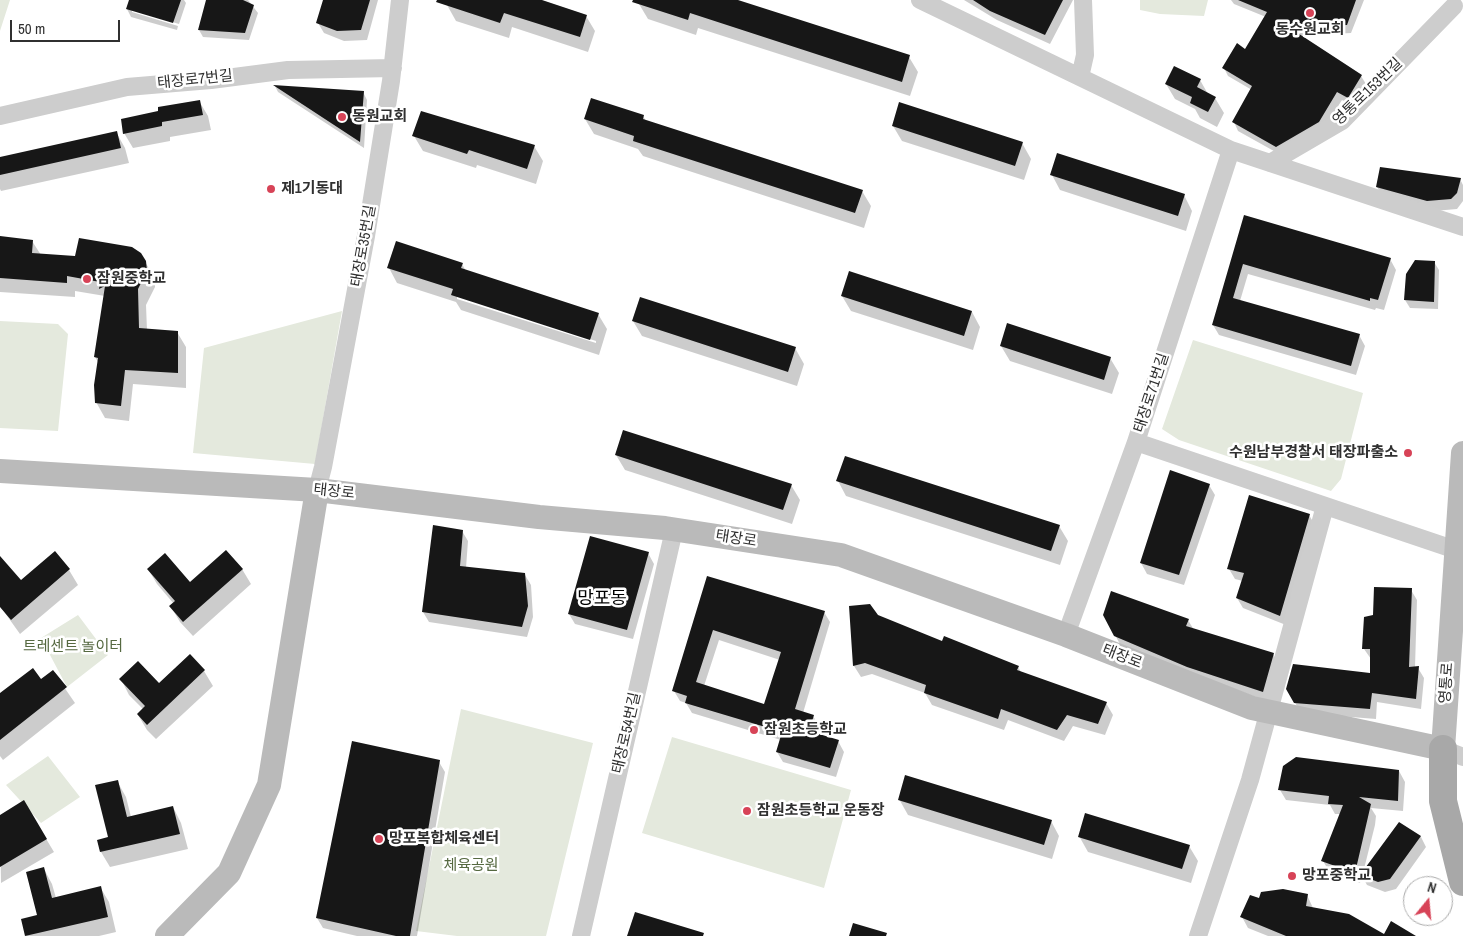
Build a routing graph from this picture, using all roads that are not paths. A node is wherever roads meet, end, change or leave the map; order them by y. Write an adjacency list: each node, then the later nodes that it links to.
1 (400, 0): 5 (street, 태장로35번길)
2 (920, 0): 6 (street)
3 (1082, 0): 6 (street)
4 (1455, 6): 9 (street, 영통로153번길)
5 (392, 68): 7 (street, 태장로7번길); 14 (street, 태장로35번길)
6 (1080, 77): 8 (street)
7 (0, 116)
8 (1231, 150): 9 (street); 11 (street, 태장로71번길)
9 (1270, 163): 10 (street)
10 (1463, 227)
11 (1136, 442): 15 (street); 18 (street, 태장로71번길)
12 (1463, 453): 17 (street, 영통로)
13 (0, 470): 14 (street, 태장로)
14 (317, 490): 16 (street, 태장로); 22 (street)
15 (1325, 506): 17 (street); 19 (street)
16 (674, 530): 18 (street, 태장로); 23 (street, 태장로54번길)
17 (1456, 550): 20 (street, 영통로)
18 (1066, 635): 19 (street, 태장로)
19 (1268, 711): 20 (street, 태장로); 24 (street)
20 (1456, 752): 21 (main road, 영통로)
21 (1463, 882)
22 (167, 936)
23 (581, 936)
24 (1198, 936)

